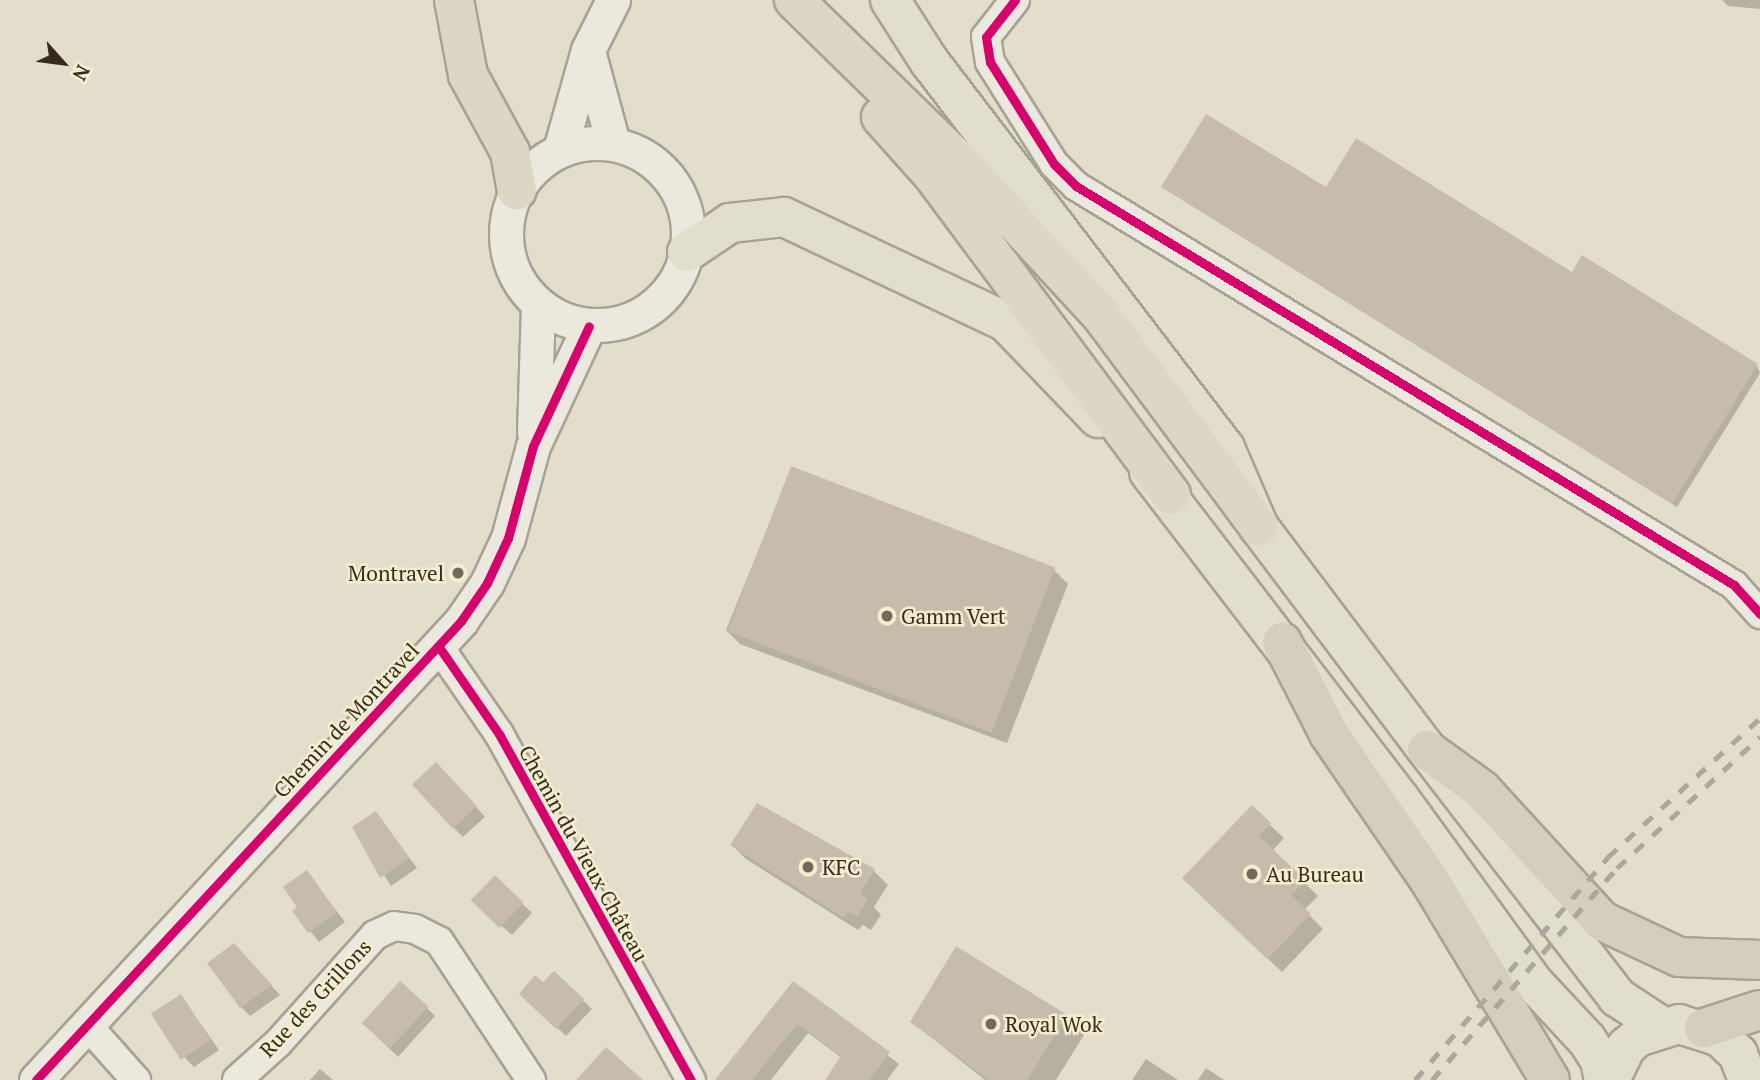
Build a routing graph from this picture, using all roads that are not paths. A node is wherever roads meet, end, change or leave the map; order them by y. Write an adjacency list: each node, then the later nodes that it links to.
1 (454, 0): 10 (highway)
2 (613, 0): 7 (street)
3 (768, 0): 15 (highway)
4 (794, 0): 16 (highway)
5 (890, 0): 16 (main road)
6 (1015, 0): 17 (street)
7 (588, 50): 8 (street); 9 (street)
8 (613, 143): 9 (street); 11 (street)
9 (560, 150): 10 (street)
10 (517, 190): 12 (street)
11 (687, 252): 13 (street); 15 (main road)
12 (538, 305): 13 (street); 14 (street, Chemin de Montravel)
13 (589, 326): 14 (street, Chemin de Montravel)
14 (533, 446): 19 (street, Chemin de Montravel)
15 (1171, 495): 18 (main road)
16 (1259, 527): 20 (main road)
17 (1760, 614)
18 (1282, 642): 31 (highway); 32 (main road)
19 (439, 647): 23 (street, Chemin de Montravel); 30 (street, Chemin du Vieux Château)
20 (1427, 750): 21 (highway); 24 (main road)
21 (1760, 960)
22 (1760, 1010): 25 (highway)
23 (87, 1025): 26 (street, Chemin de Montravel); 27 (street)
24 (1661, 1026): 25 (main road); 33 (main road)
25 (1704, 1028): 34 (main road)
26 (36, 1080)
27 (136, 1080)
28 (237, 1080): 29 (street, Rue des Grillons)
29 (531, 1080)
30 (691, 1080)
31 (1550, 1080)
32 (1604, 1080)
33 (1611, 1080)
34 (1748, 1080)

